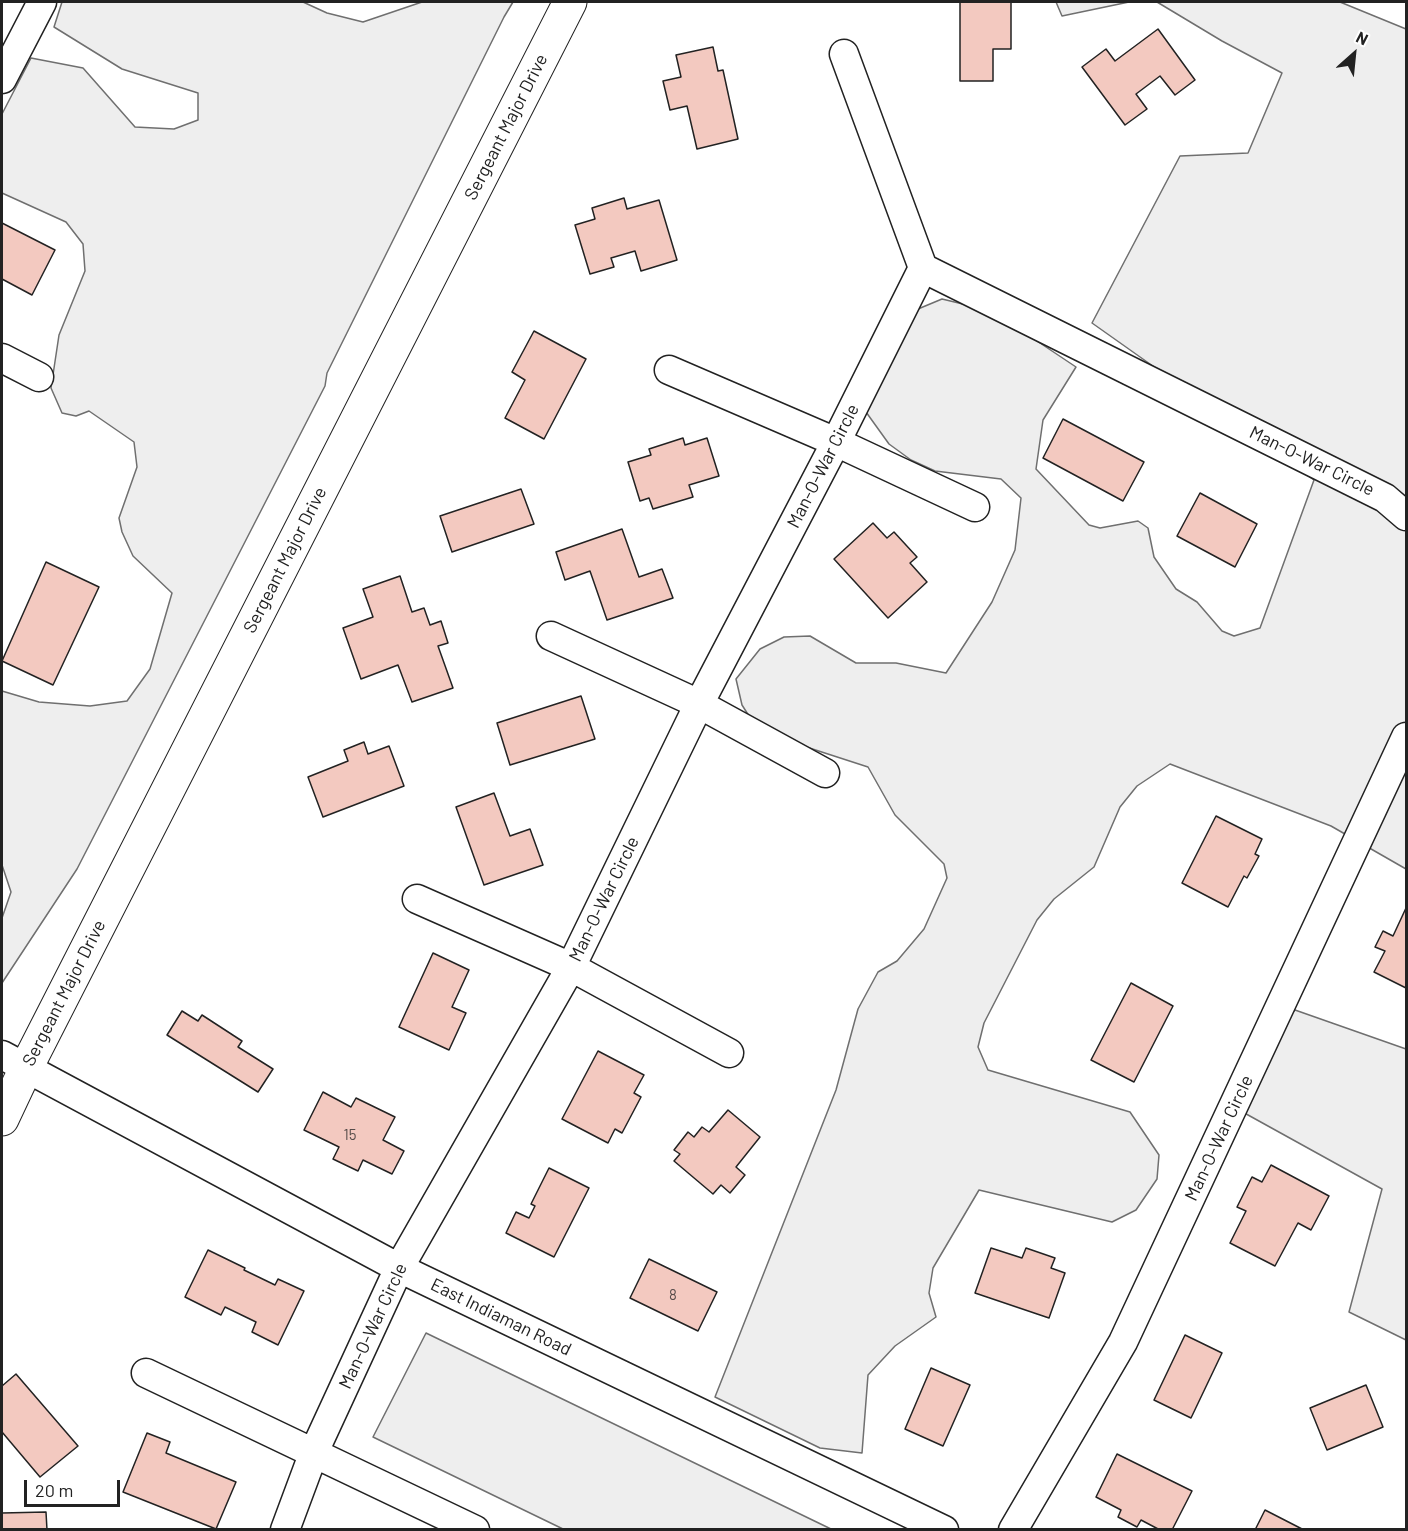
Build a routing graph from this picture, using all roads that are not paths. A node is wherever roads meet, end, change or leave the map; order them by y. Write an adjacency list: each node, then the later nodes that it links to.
1 (42, 2): 3 (street)
2 (570, 2): 20 (street, Sergeant Major Drive)
3 (9, 42): 5 (street)
4 (843, 54): 6 (street)
5 (2, 79)
6 (923, 268): 10 (street, Man-O-War Circle); 12 (street, Man-O-War Circle)
7 (2, 358): 9 (street)
8 (669, 370): 10 (street)
9 (39, 377)
10 (836, 442): 11 (street); 14 (street, Man-O-War Circle)
11 (975, 507)
12 (1407, 516)
13 (551, 636): 14 (street)
14 (699, 704): 16 (street); 18 (street, Man-O-War Circle)
15 (1407, 736): 28 (street, Man-O-War Circle)
16 (825, 773)
17 (417, 899): 18 (street)
18 (571, 967): 19 (street); 22 (street, Man-O-War Circle)
19 (729, 1053)
20 (14, 1062): 21 (street, Sergeant Major Drive); 22 (street, East Indiaman Road)
21 (2, 1119)
22 (399, 1268): 24 (street, Man-O-War Circle); 27 (street, East Indiaman Road)
23 (146, 1373): 24 (street)
24 (314, 1452): 25 (street, Man-O-War Circle); 26 (street)
25 (285, 1530)
26 (476, 1530)
27 (945, 1530)
28 (1014, 1530)

